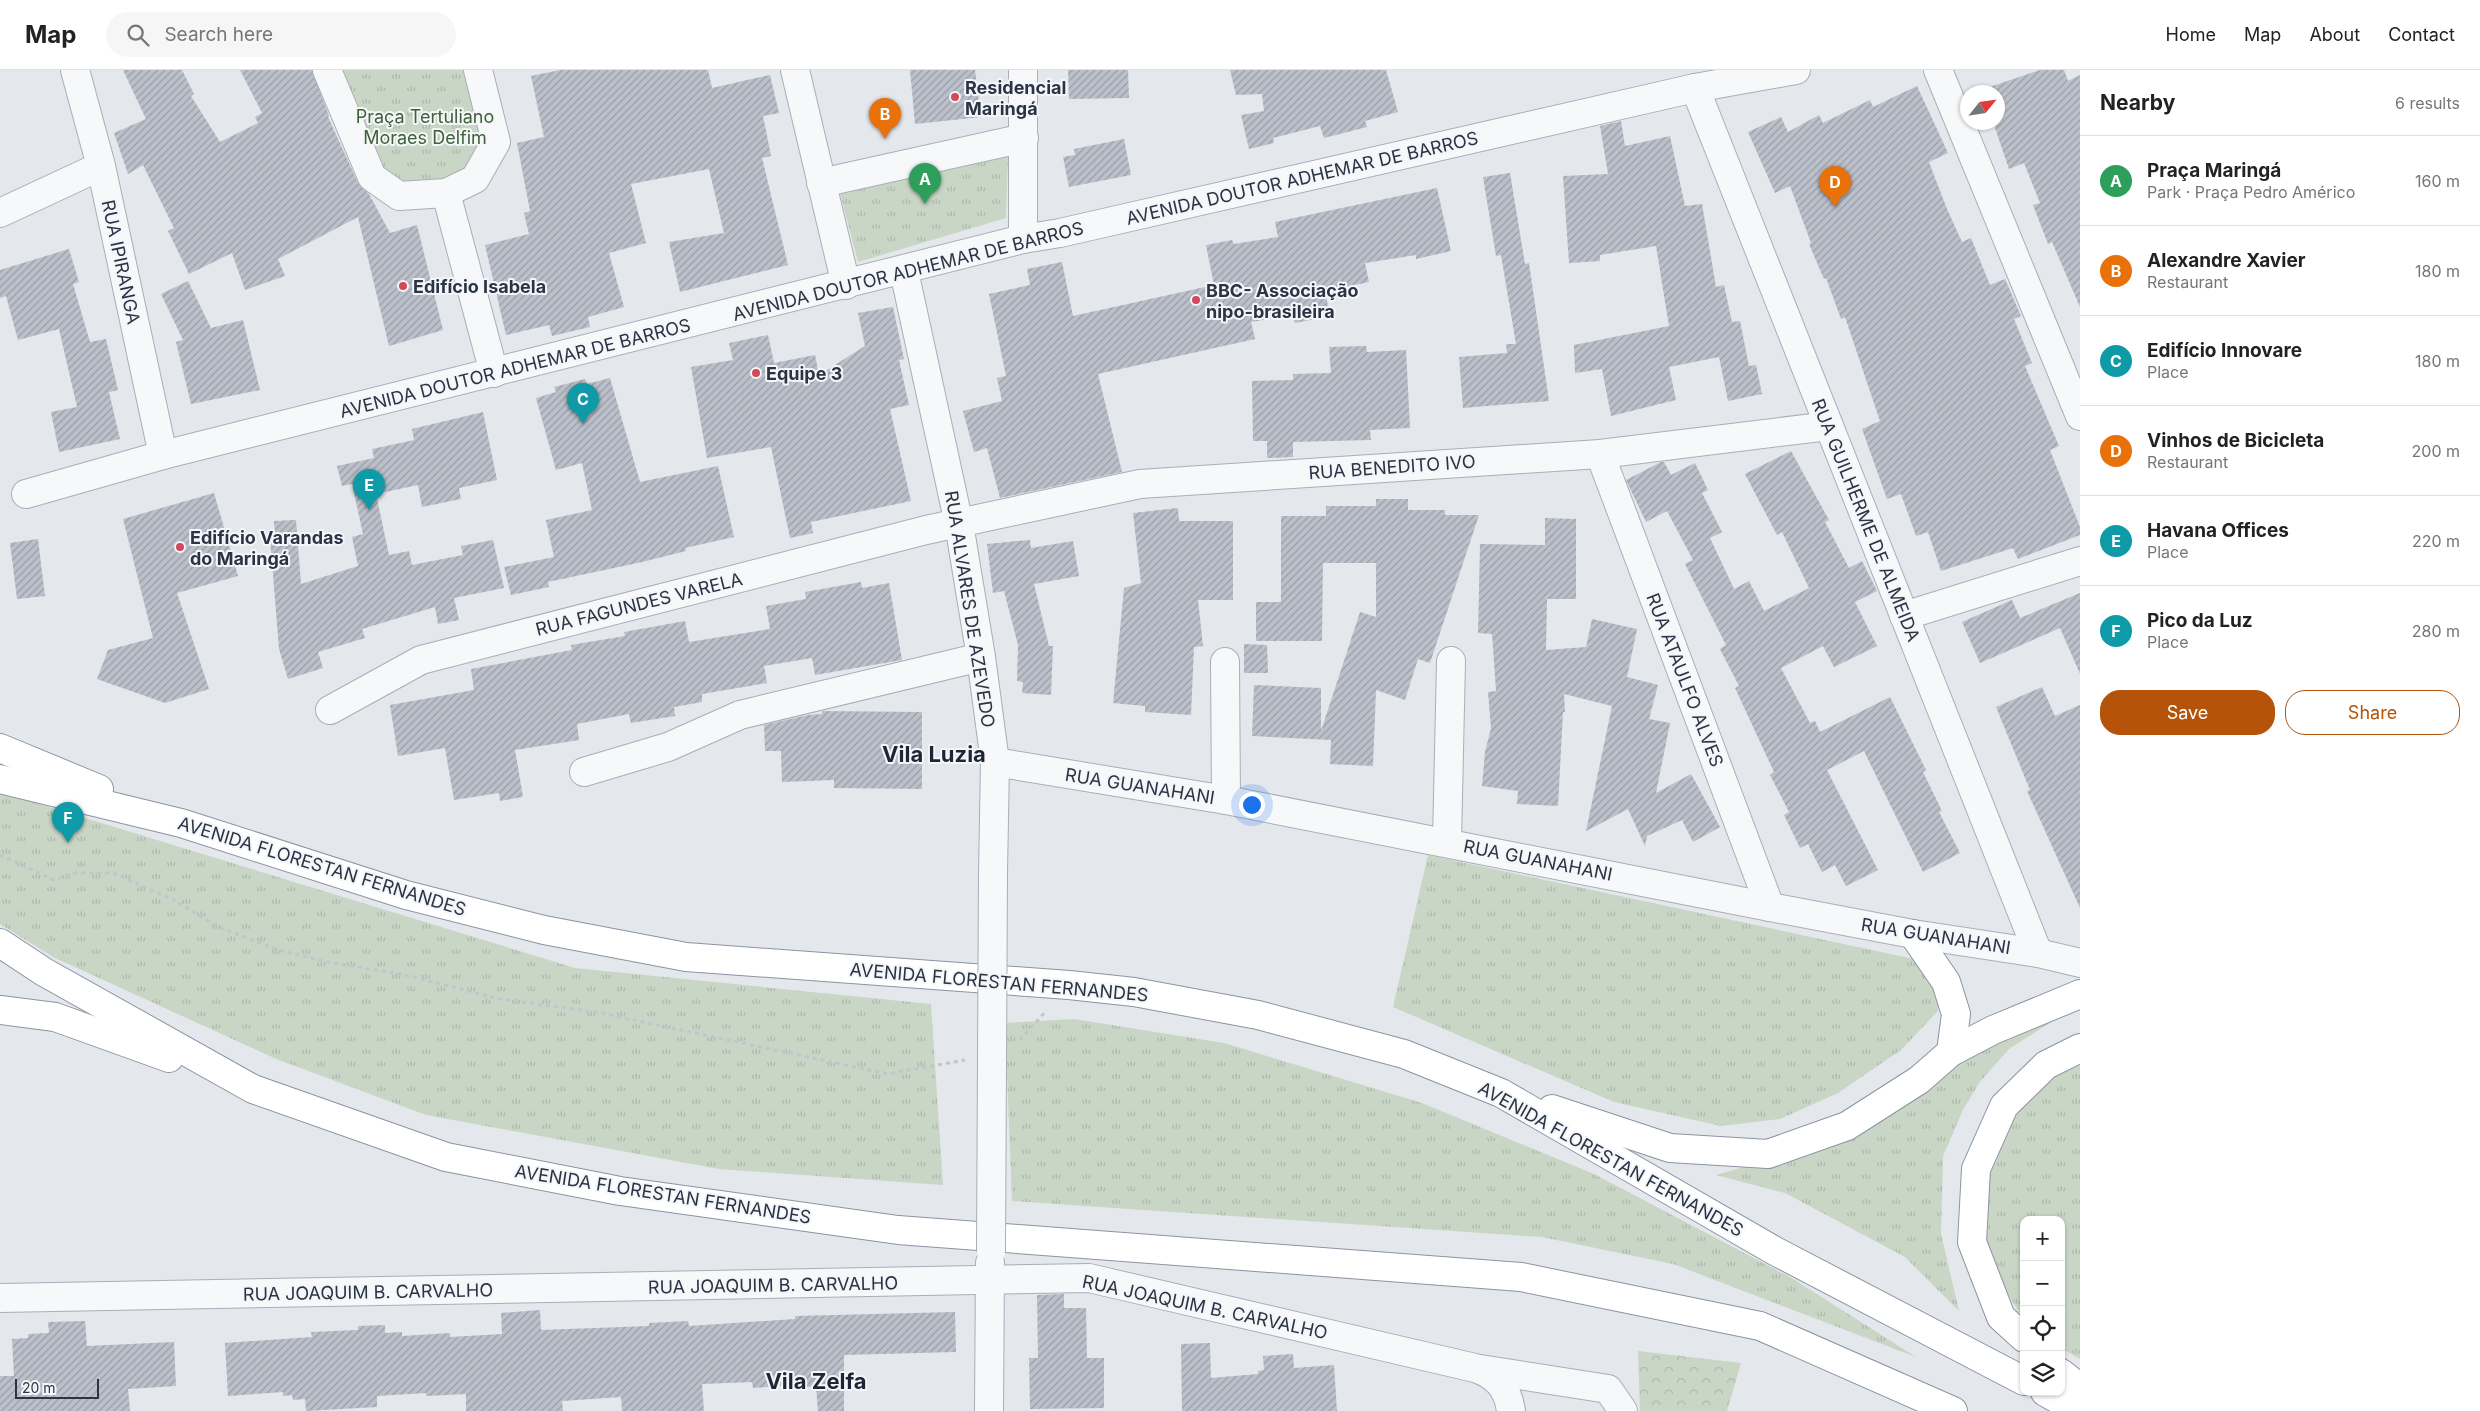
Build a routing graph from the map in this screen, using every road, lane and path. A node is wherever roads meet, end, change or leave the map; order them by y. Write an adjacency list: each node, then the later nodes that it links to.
1 (75, 70): 10 (street, RUA IPIRANGA)
2 (327, 70): 12 (street)
3 (478, 70): 12 (street)
4 (796, 70): 11 (street)
5 (1023, 70): 9 (street)
6 (1796, 70): 8 (street, AVENIDA DOUTOR ADHEMAR DE BARROS)
7 (1938, 70): 18 (street)
8 (1695, 88): 14 (street, AVENIDA DOUTOR ADHEMAR DE BARROS); 19 (street, RUA GUILHERME DE ALMEIDA)
9 (1024, 138): 11 (street); 14 (street)
10 (101, 166): 13 (street); 21 (street, RUA IPIRANGA)
11 (821, 183): 16 (street)
12 (446, 193): 17 (street)
13 (0, 213)
14 (1023, 239): 15 (street, AVENIDA DOUTOR ADHEMAR DE BARROS)
15 (904, 271): 16 (street, AVENIDA DOUTOR ADHEMAR DE BARROS); 23 (street, RUA ALVARES DE AZEVEDO)
16 (846, 285): 17 (street, AVENIDA DOUTOR ADHEMAR DE BARROS)
17 (494, 374): 21 (street, AVENIDA DOUTOR ADHEMAR DE BARROS)
18 (2080, 416)
19 (1829, 426): 20 (street, RUA BENEDITO IVO); 25 (street, RUA GUILHERME DE ALMEIDA)
20 (1600, 454): 23 (street, RUA BENEDITO IVO); 38 (street, RUA ATAULFO ALVES)
21 (163, 455): 22 (street, AVENIDA DOUTOR ADHEMAR DE BARROS)
22 (26, 494)
23 (959, 524): 26 (street, RUA ALVARES DE AZEVEDO); 29 (street, RUA FAGUNDES VARELA)
24 (2080, 561): 25 (street)
25 (1904, 616): 41 (street, RUA GUILHERME DE ALMEIDA)
26 (981, 657): 31 (street, RUA ALVARES DE AZEVEDO); 32 (street)
27 (1451, 661): 36 (street)
28 (1225, 662): 34 (street)
29 (330, 710)
30 (0, 748): 35 (highway)
31 (995, 762): 34 (street, RUA GUANAHANI); 52 (street, RUA ALVARES DE AZEVEDO, bridge)
32 (584, 772)
33 (0, 779): 35 (highway, AVENIDA FLORESTAN FERNANDES)
34 (1226, 800): 36 (street, RUA GUANAHANI)
35 (181, 823): 43 (highway, AVENIDA FLORESTAN FERNANDES)
36 (1447, 842): 38 (street, RUA GUANAHANI)
37 (0, 855): 49 (path)
38 (1770, 907): 39 (street, RUA GUANAHANI)
39 (1913, 934): 41 (street, RUA GUANAHANI); 48 (highway)
40 (0, 943): 50 (highway, AVENIDA FLORESTAN FERNANDES)
41 (2038, 953): 42 (street, RUA GUANAHANI)
42 (2080, 963)
43 (1069, 985): 46 (path); 51 (highway, AVENIDA FLORESTAN FERNANDES)
44 (2080, 994): 48 (highway)
45 (0, 1010): 50 (highway)
46 (1017, 1044)
47 (2080, 1048): 54 (highway)
48 (1951, 1052): 51 (highway)
49 (972, 1058)
50 (253, 1090): 63 (highway, AVENIDA FLORESTAN FERNANDES)
51 (1501, 1093): 57 (highway, AVENIDA FLORESTAN FERNANDES)
52 (988, 1281): 53 (street, RUA JOAQUIM B. CARVALHO); 55 (street, RUA JOAQUIM B. CARVALHO); 60 (street, RUA ALVARES DE AZEVEDO)
53 (0, 1298)
54 (2020, 1334)
55 (1475, 1368): 61 (street, RUA JOAQUIM B. CARVALHO); 62 (street)
56 (2065, 1376): 58 (highway)
57 (2020, 1379)
58 (2080, 1388)
59 (2052, 1396): 64 (highway)
60 (989, 1411)
61 (1511, 1411)
62 (1623, 1411)
63 (1953, 1411)
64 (2079, 1411)

